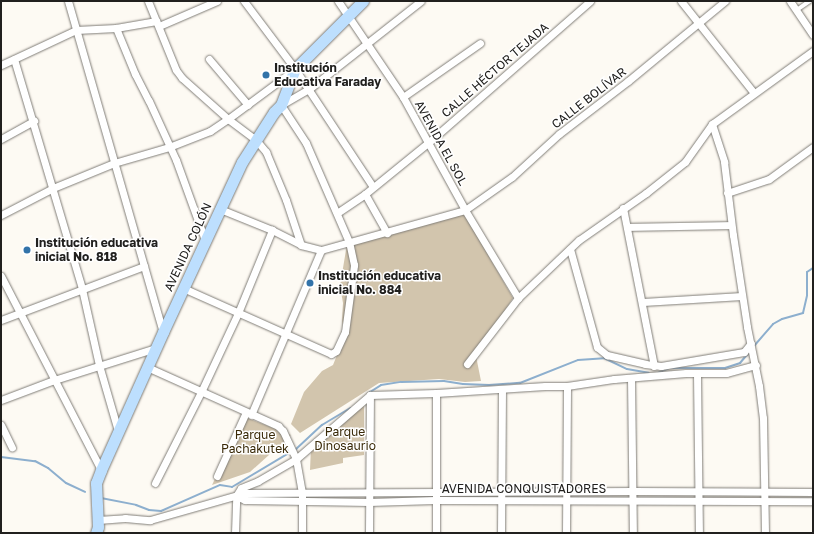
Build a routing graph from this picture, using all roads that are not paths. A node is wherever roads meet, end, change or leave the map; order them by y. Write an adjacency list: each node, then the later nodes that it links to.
1 (68, 1): 18 (street)
2 (148, 1): 16 (street)
3 (217, 1): 16 (street)
4 (244, 1): 26 (street)
5 (338, 1): 14 (street, AVENIDA EL SOL)
6 (363, 1): 14 (main road, AVENIDA COLÓN)
7 (421, 1): 20 (street)
8 (590, 1): 39 (street, CALLE HÉCTOR TEJADA)
9 (681, 1): 15 (street)
10 (725, 1): 15 (street, CALLE BOLÍVAR)
11 (790, 1): 13 (street)
12 (810, 1): 13 (lane)
13 (797, 10): 19 (street)
14 (348, 17): 20 (street, AVENIDA EL SOL); 26 (main road, AVENIDA COLÓN)
15 (699, 22): 29 (street); 49 (street, CALLE BOLÍVAR)
16 (158, 23): 17 (street); 34 (street)
17 (116, 28): 18 (street); 40 (street)
18 (76, 30): 23 (street); 42 (street)
19 (813, 35)
20 (366, 42): 28 (street); 31 (street, AVENIDA EL SOL)
21 (480, 43): 31 (street)
22 (813, 51): 29 (street)
23 (14, 59): 25 (street); 35 (street)
24 (209, 59): 32 (street)
25 (1, 65)
26 (295, 69): 27 (street); 28 (street); 30 (main road, AVENIDA COLÓN)
27 (274, 84): 30 (street); 32 (street)
28 (308, 89): 33 (street); 43 (street)
29 (754, 92): 36 (street)
30 (286, 94): 33 (main road, AVENIDA COLÓN)
31 (403, 97): 39 (street, AVENIDA EL SOL)
32 (248, 105): 34 (street)
33 (281, 105): 38 (main road, AVENIDA COLÓN); 50 (street)
34 (228, 119): 38 (street); 40 (street)
35 (34, 121): 37 (street); 44 (street)
36 (712, 124): 45 (street); 47 (street)
37 (1, 138)
38 (256, 140): 48 (main road, AVENIDA COLÓN); 58 (street)
39 (430, 142): 43 (street, CALLE HÉCTOR TEJADA); 49 (street, AVENIDA EL SOL)
40 (169, 147): 42 (street); 56 (street)
41 (813, 147): 45 (street)
42 (114, 163): 44 (street); 61 (street)
43 (372, 187): 46 (street, CALLE HÉCTOR TEJADA)
44 (53, 188): 51 (street); 64 (street)
45 (727, 193): 52 (street)
46 (365, 194): 50 (street, CALLE HÉCTOR TEJADA); 55 (street)
47 (623, 208): 53 (street); 59 (street)
48 (220, 209): 54 (street); 56 (main road, AVENIDA COLÓN)
49 (465, 210): 55 (street, CALLE BOLÍVAR); 66 (street, AVENIDA EL SOL)
50 (336, 213): 57 (street)
51 (1, 215)
52 (731, 225): 53 (street); 65 (street)
53 (627, 227): 67 (street)
54 (272, 230): 58 (street); 69 (street)
55 (387, 233): 57 (street, CALLE BOLÍVAR)
56 (206, 240): 63 (main road, AVENIDA COLÓN)
57 (349, 242): 60 (street, CALLE BOLÍVAR); 72 (street)
58 (301, 246): 60 (street)
59 (570, 249): 66 (street); 78 (street)
60 (321, 250): 72 (street)
61 (144, 266): 64 (street); 71 (street)
62 (1, 276): 68 (street)
63 (183, 288): 69 (street); 71 (main road, AVENIDA COLÓN)
64 (82, 289): 68 (street); 76 (street)
65 (742, 296): 67 (street); 73 (street)
66 (518, 298): 75 (street)
67 (643, 302): 78 (street)
68 (20, 312): 70 (street); 82 (street)
69 (238, 313): 72 (street); 85 (street)
70 (1, 320)
71 (163, 332): 74 (main road, AVENIDA COLÓN)
72 (285, 334): 89 (street)
73 (751, 344): 77 (street); 78 (street)
74 (156, 348): 76 (street); 79 (main road, AVENIDA COLÓN)
75 (467, 364)
76 (99, 365): 82 (street); 91 (street)
77 (756, 365): 80 (street); 100 (street)
78 (654, 366)
79 (147, 367): 85 (street); 91 (main road, AVENIDA COLÓN)
80 (697, 374): 81 (street); 106 (street)
81 (631, 378): 83 (street); 98 (street)
82 (54, 380): 88 (street); 94 (street)
83 (566, 386): 84 (street); 97 (street)
84 (502, 390): 86 (street); 99 (street)
85 (201, 392): 89 (street); 96 (street)
86 (436, 393): 87 (street); 105 (street)
87 (370, 395): 93 (street); 103 (street)
88 (1, 400)
89 (248, 413): 93 (street); 95 (street)
90 (1, 425): 92 (street)
91 (118, 430): 94 (main road, AVENIDA COLÓN)
92 (12, 448)
93 (296, 459): 102 (street); 104 (street)
94 (101, 470): 114 (main road, AVENIDA COLÓN)
95 (217, 476)
96 (155, 483)
97 (567, 491): 98 (street, AVENIDA CONQUISTADORES); 99 (street, AVENIDA CONQUISTADORES); 107 (street)
98 (633, 491): 106 (street, AVENIDA CONQUISTADORES); 111 (street)
99 (501, 492): 105 (street, AVENIDA CONQUISTADORES); 110 (street)
100 (765, 492): 101 (street, AVENIDA CONQUISTADORES); 106 (street, AVENIDA CONQUISTADORES); 108 (street)
101 (813, 492)
102 (302, 493): 103 (street, AVENIDA CONQUISTADORES); 104 (street, AVENIDA CONQUISTADORES); 109 (street)
103 (368, 494): 105 (street, AVENIDA CONQUISTADORES); 113 (street)
104 (236, 496): 109 (street, AVENIDA CONQUISTADORES); 114 (street, AVENIDA CONQUISTADORES); 116 (street)
105 (435, 496): 110 (street, AVENIDA CONQUISTADORES); 113 (street, AVENIDA CONQUISTADORES); 119 (street)
106 (699, 496): 108 (street, AVENIDA CONQUISTADORES); 111 (street, AVENIDA CONQUISTADORES); 123 (street)
107 (567, 500): 110 (street, AVENIDA CONQUISTADORES); 111 (street, AVENIDA CONQUISTADORES); 121 (street)
108 (765, 500): 112 (street, AVENIDA CONQUISTADORES); 124 (street)
109 (302, 501): 113 (street, AVENIDA CONQUISTADORES); 117 (street)
110 (501, 501): 120 (street)
111 (633, 501): 122 (street)
112 (813, 501)
113 (368, 502): 118 (street)
114 (98, 520): 115 (main road, AVENIDA COLÓN)
115 (96, 533)
116 (235, 533)
117 (302, 533)
118 (369, 533)
119 (436, 533)
120 (501, 533)
121 (566, 533)
122 (633, 533)
123 (699, 533)
124 (765, 533)

